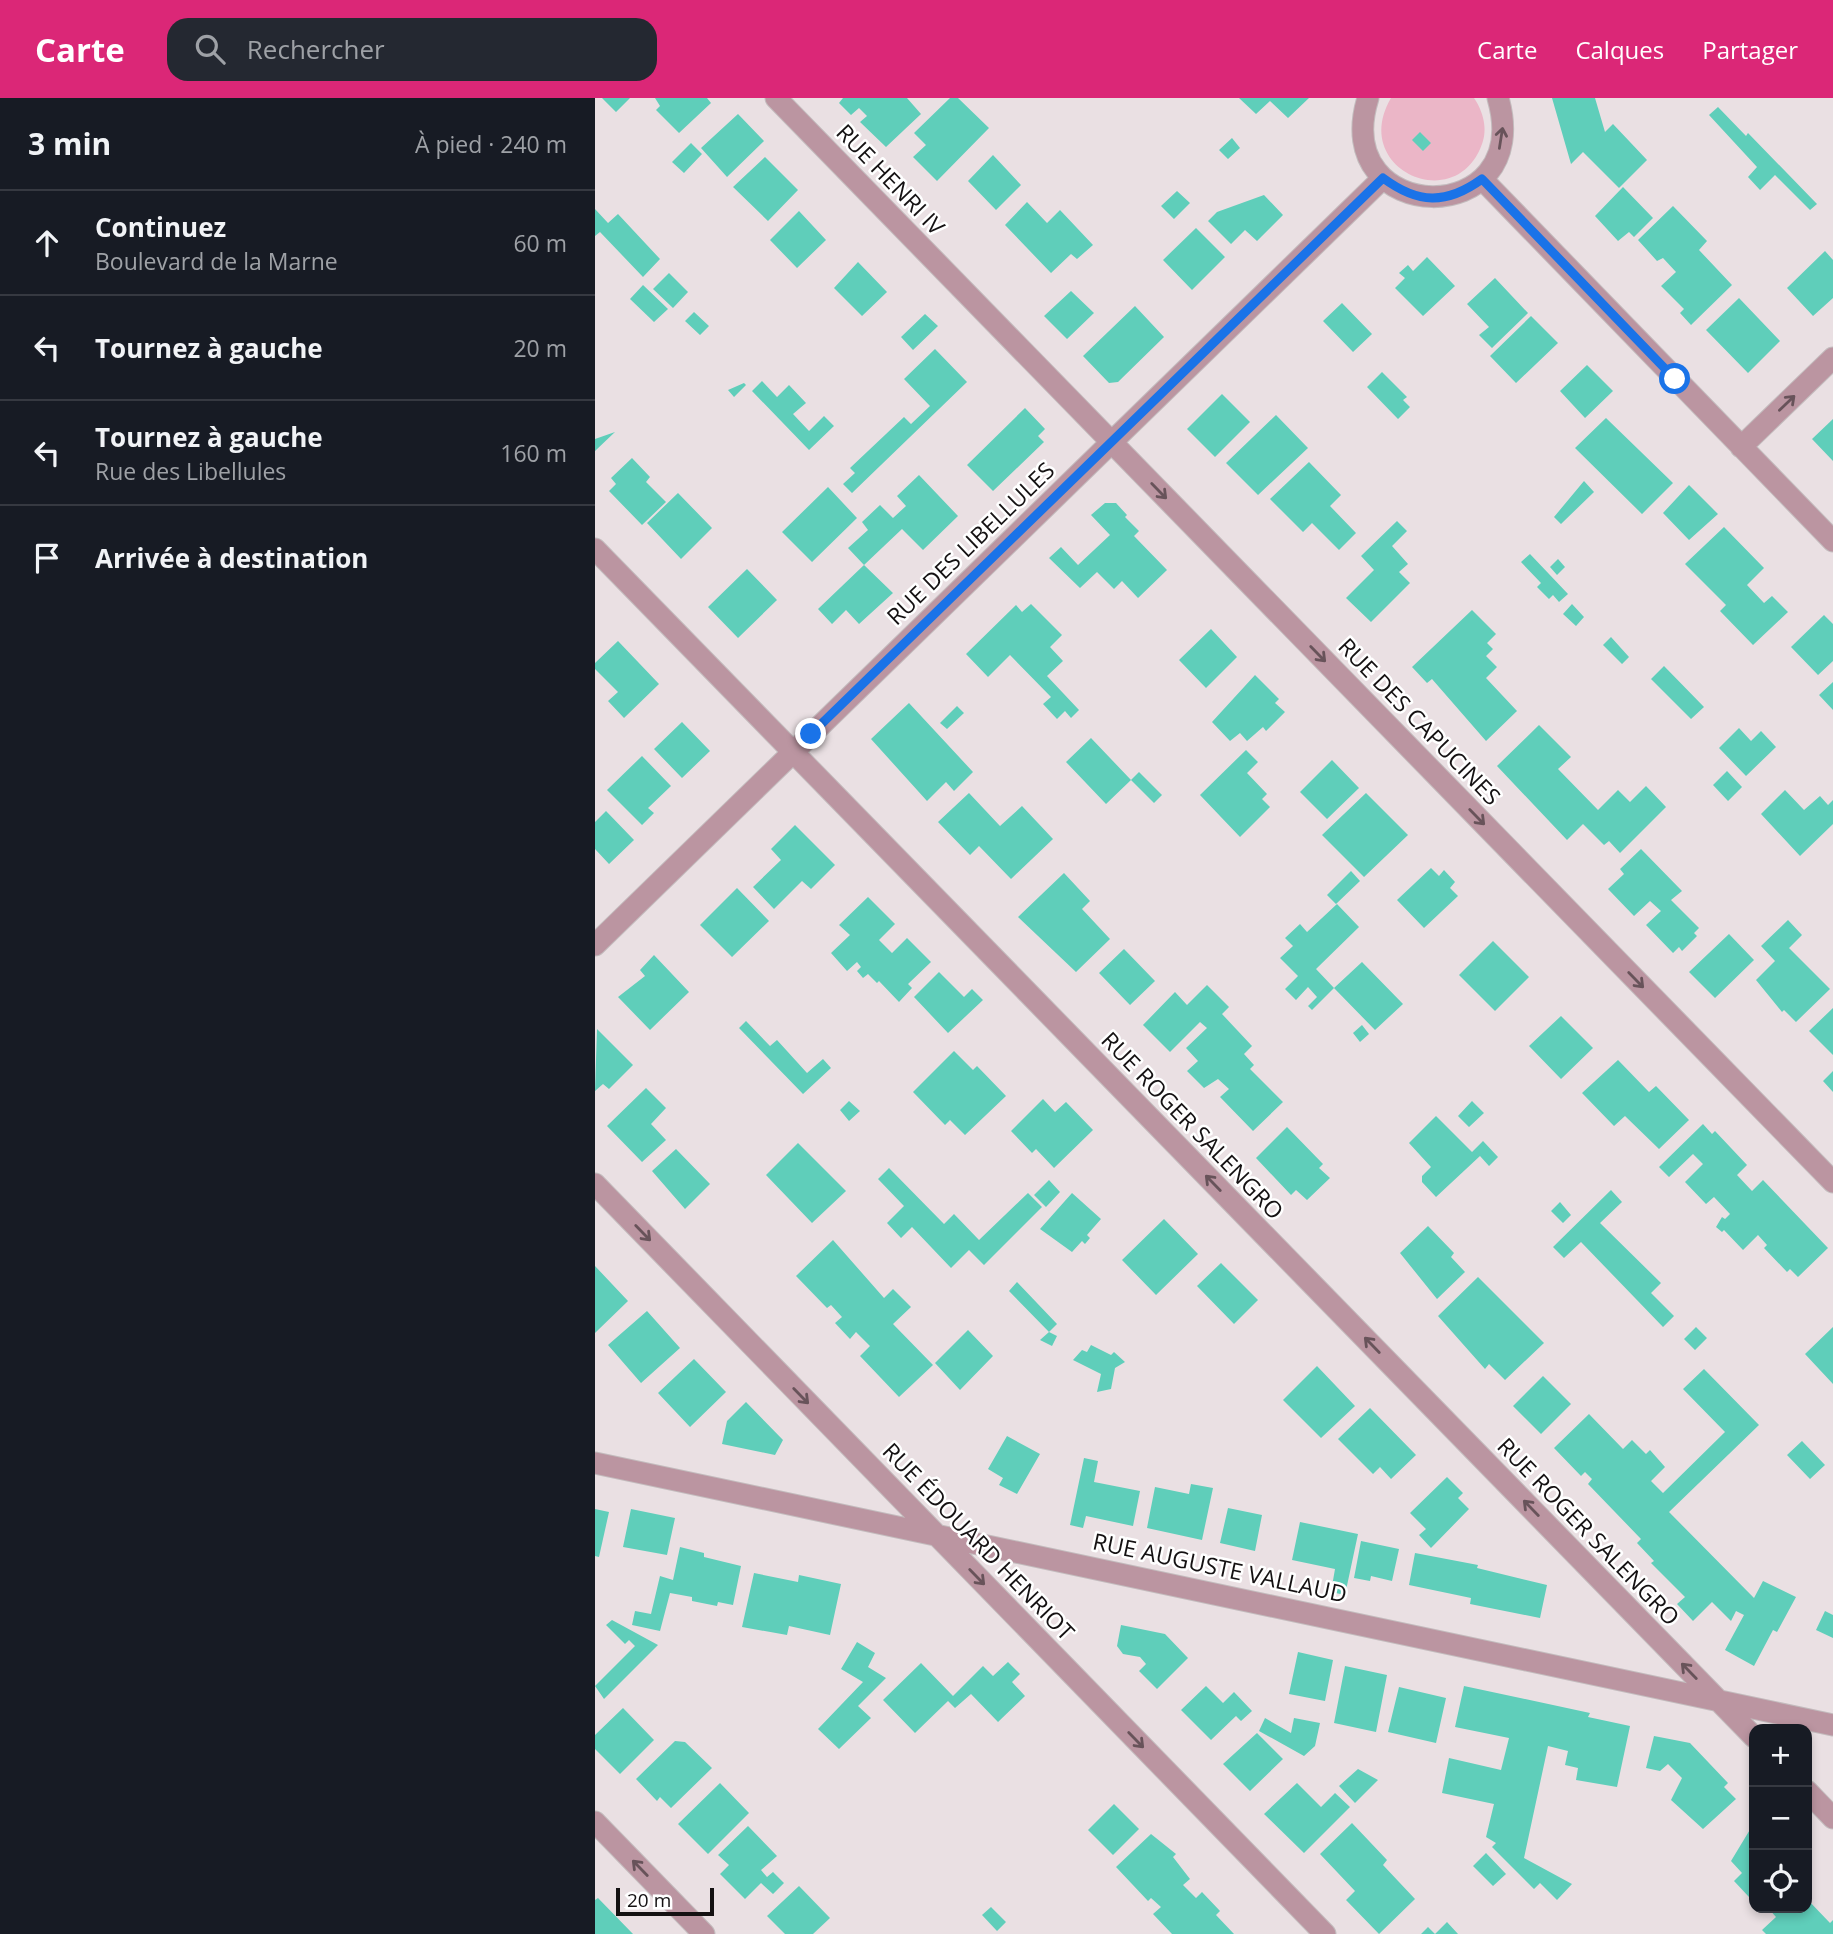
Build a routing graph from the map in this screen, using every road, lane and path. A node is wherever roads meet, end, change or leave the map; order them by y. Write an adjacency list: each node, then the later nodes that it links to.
1 (776, 98): 6 (street, RUE HENRI IV)
2 (1368, 98): 4 (street)
3 (1497, 98): 5 (street, one-way to 3)
4 (1383, 178): 5 (street); 8 (street, RUE DES LIBELLULES)
5 (1482, 179): 9 (street)
6 (969, 297): 8 (street, RUE DES CAPUCINES)
7 (1833, 358): 9 (street, one-way to 7)
8 (1111, 442): 12 (street, RUE DES LIBELLULES); 14 (street, RUE DES CAPUCINES, one-way to 14)
9 (1741, 447): 10 (street)
10 (1833, 541)
11 (595, 550): 12 (street, RUE ROGER SALENGRO)
12 (793, 753): 13 (street, RUE DES LIBELLULES); 18 (street, RUE ROGER SALENGRO, one-way to 12)
13 (595, 945)
14 (1833, 1182)
15 (595, 1184): 17 (street, RUE ÉDOUARD HENRIOT, one-way to 17)
16 (595, 1463): 17 (street, RUE AUGUSTE VALLAUD)
17 (934, 1532): 18 (street, RUE AUGUSTE VALLAUD); 25 (street, RUE ÉDOUARD HENRIOT, one-way to 25)
18 (1719, 1701): 19 (street, RUE AUGUSTE VALLAUD); 20 (street, RUE ROGER SALENGRO)
19 (1833, 1725)
20 (1749, 1732)
21 (1812, 1796): 22 (street)
22 (1833, 1818)
23 (595, 1822): 24 (street, one-way to 23)
24 (704, 1934)
25 (1325, 1934)

